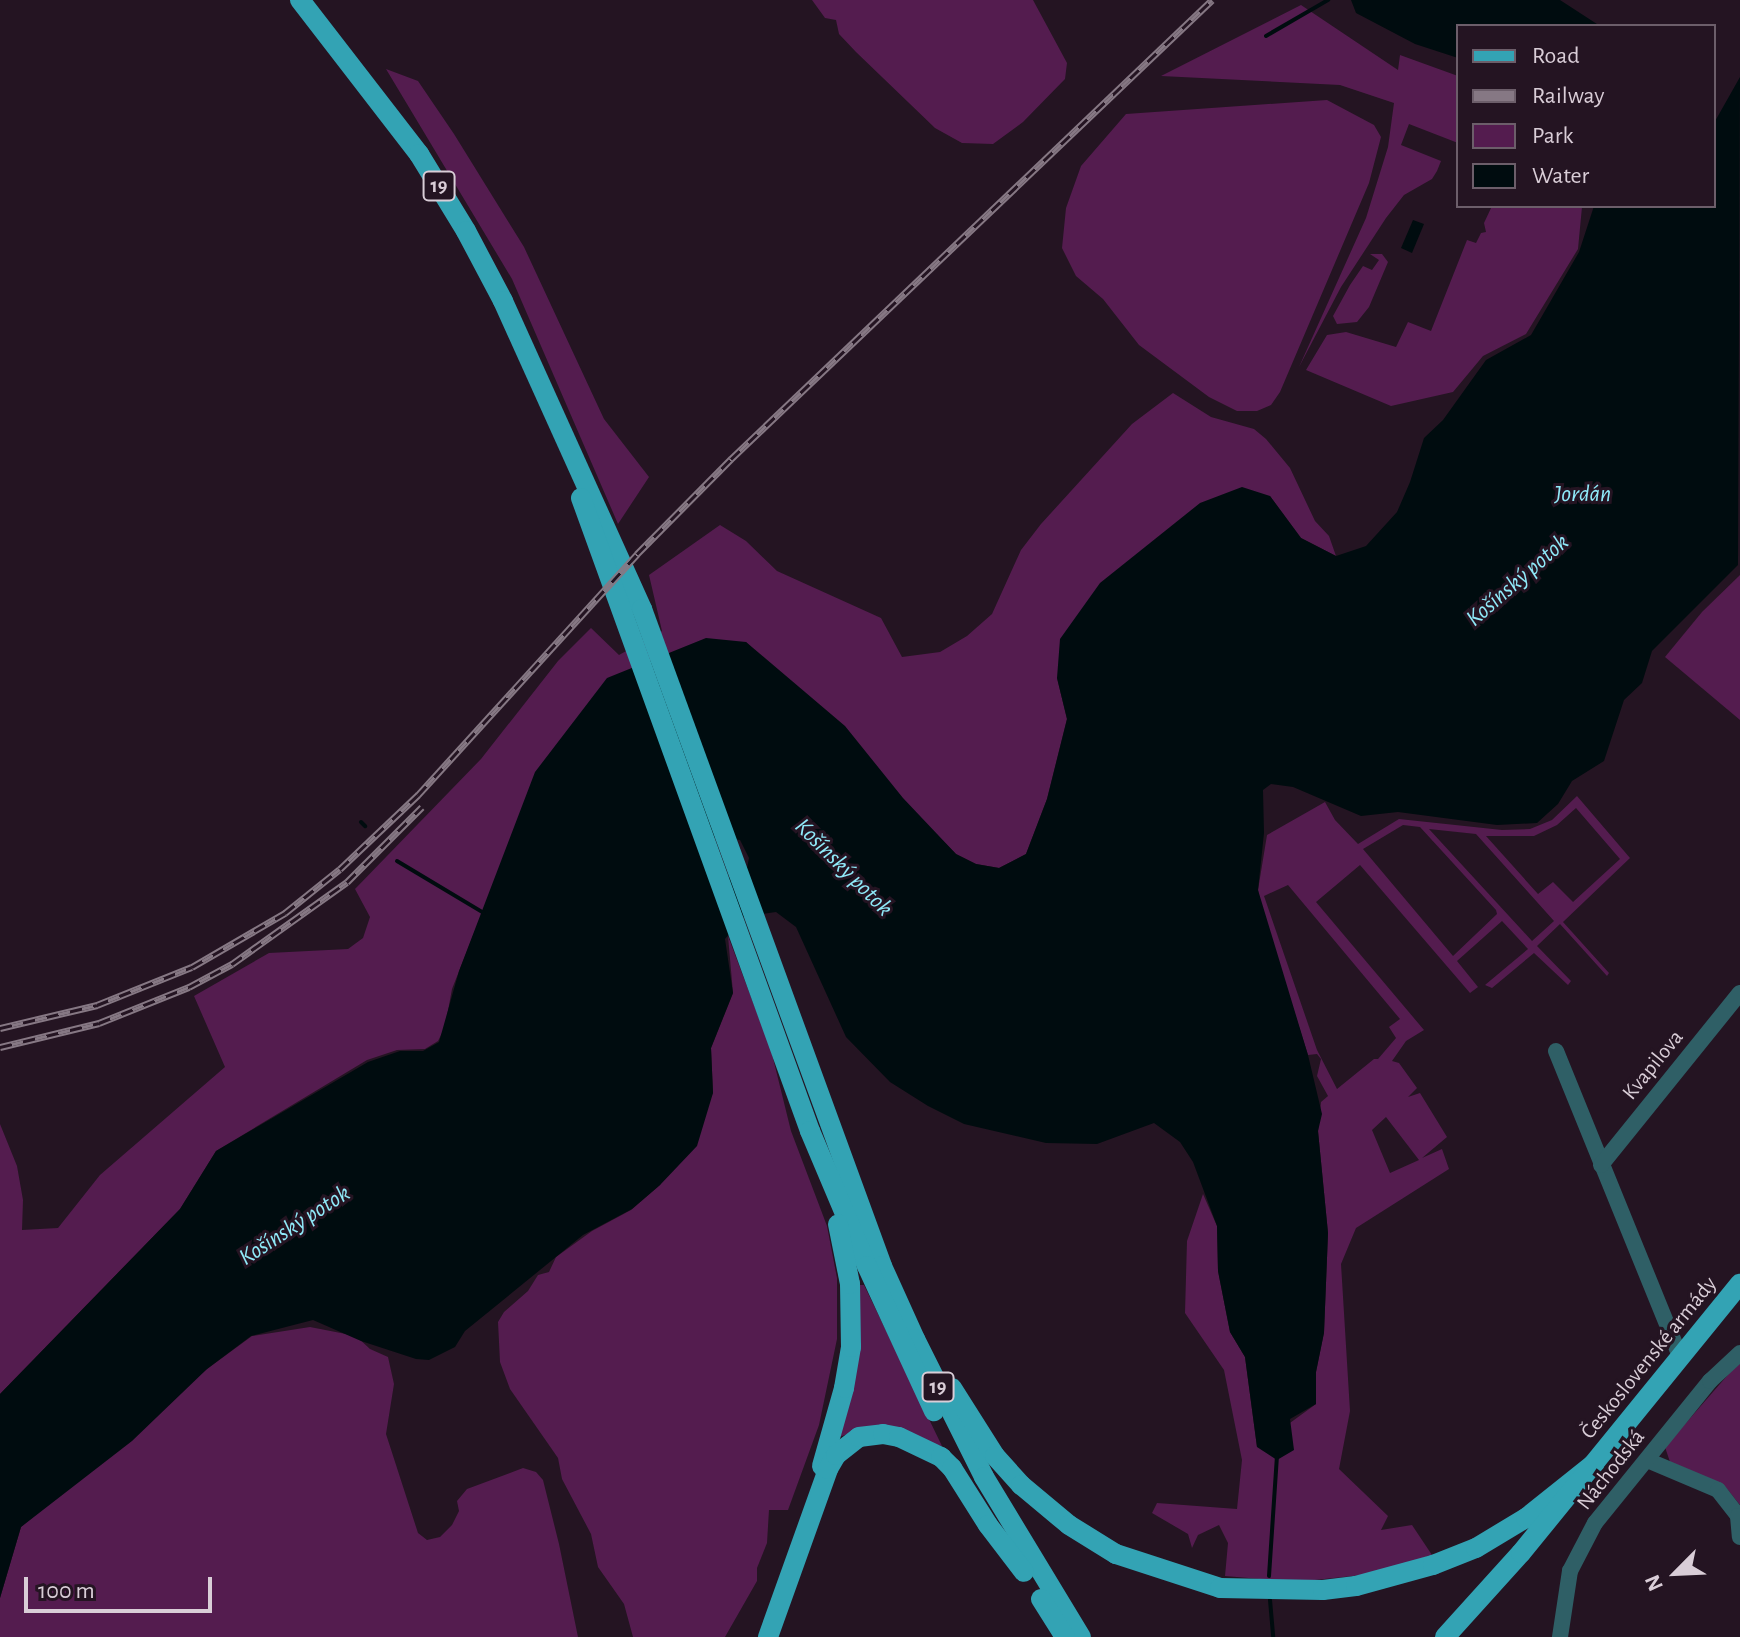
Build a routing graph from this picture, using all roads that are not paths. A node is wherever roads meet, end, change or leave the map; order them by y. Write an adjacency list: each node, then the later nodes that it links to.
1 (300, 0): 3 (main road, 19)
2 (1740, 993): 7 (street, Kvapilova)
3 (789, 1044): 5 (main road, 19); 6 (main road, 19)
4 (1556, 1051): 7 (street)
5 (828, 1120): 12 (main road); 18 (main road, 19)
6 (810, 1131): 13 (main road); 15 (main road, 19)
7 (1601, 1165): 10 (street)
8 (1740, 1284): 10 (main road, Československé armády)
9 (1740, 1353): 11 (street, Náchodská)
10 (1680, 1356): 12 (main road, Československé armády)
11 (1647, 1460): 14 (street); 20 (street, Náchodská)
12 (1595, 1463): 19 (main road)
13 (813, 1501): 15 (main road); 16 (main road)
14 (1740, 1537)
15 (1024, 1572): 17 (main road, 19)
16 (768, 1637)
17 (1065, 1637)
18 (1081, 1637)
19 (1445, 1637)
20 (1560, 1637)

